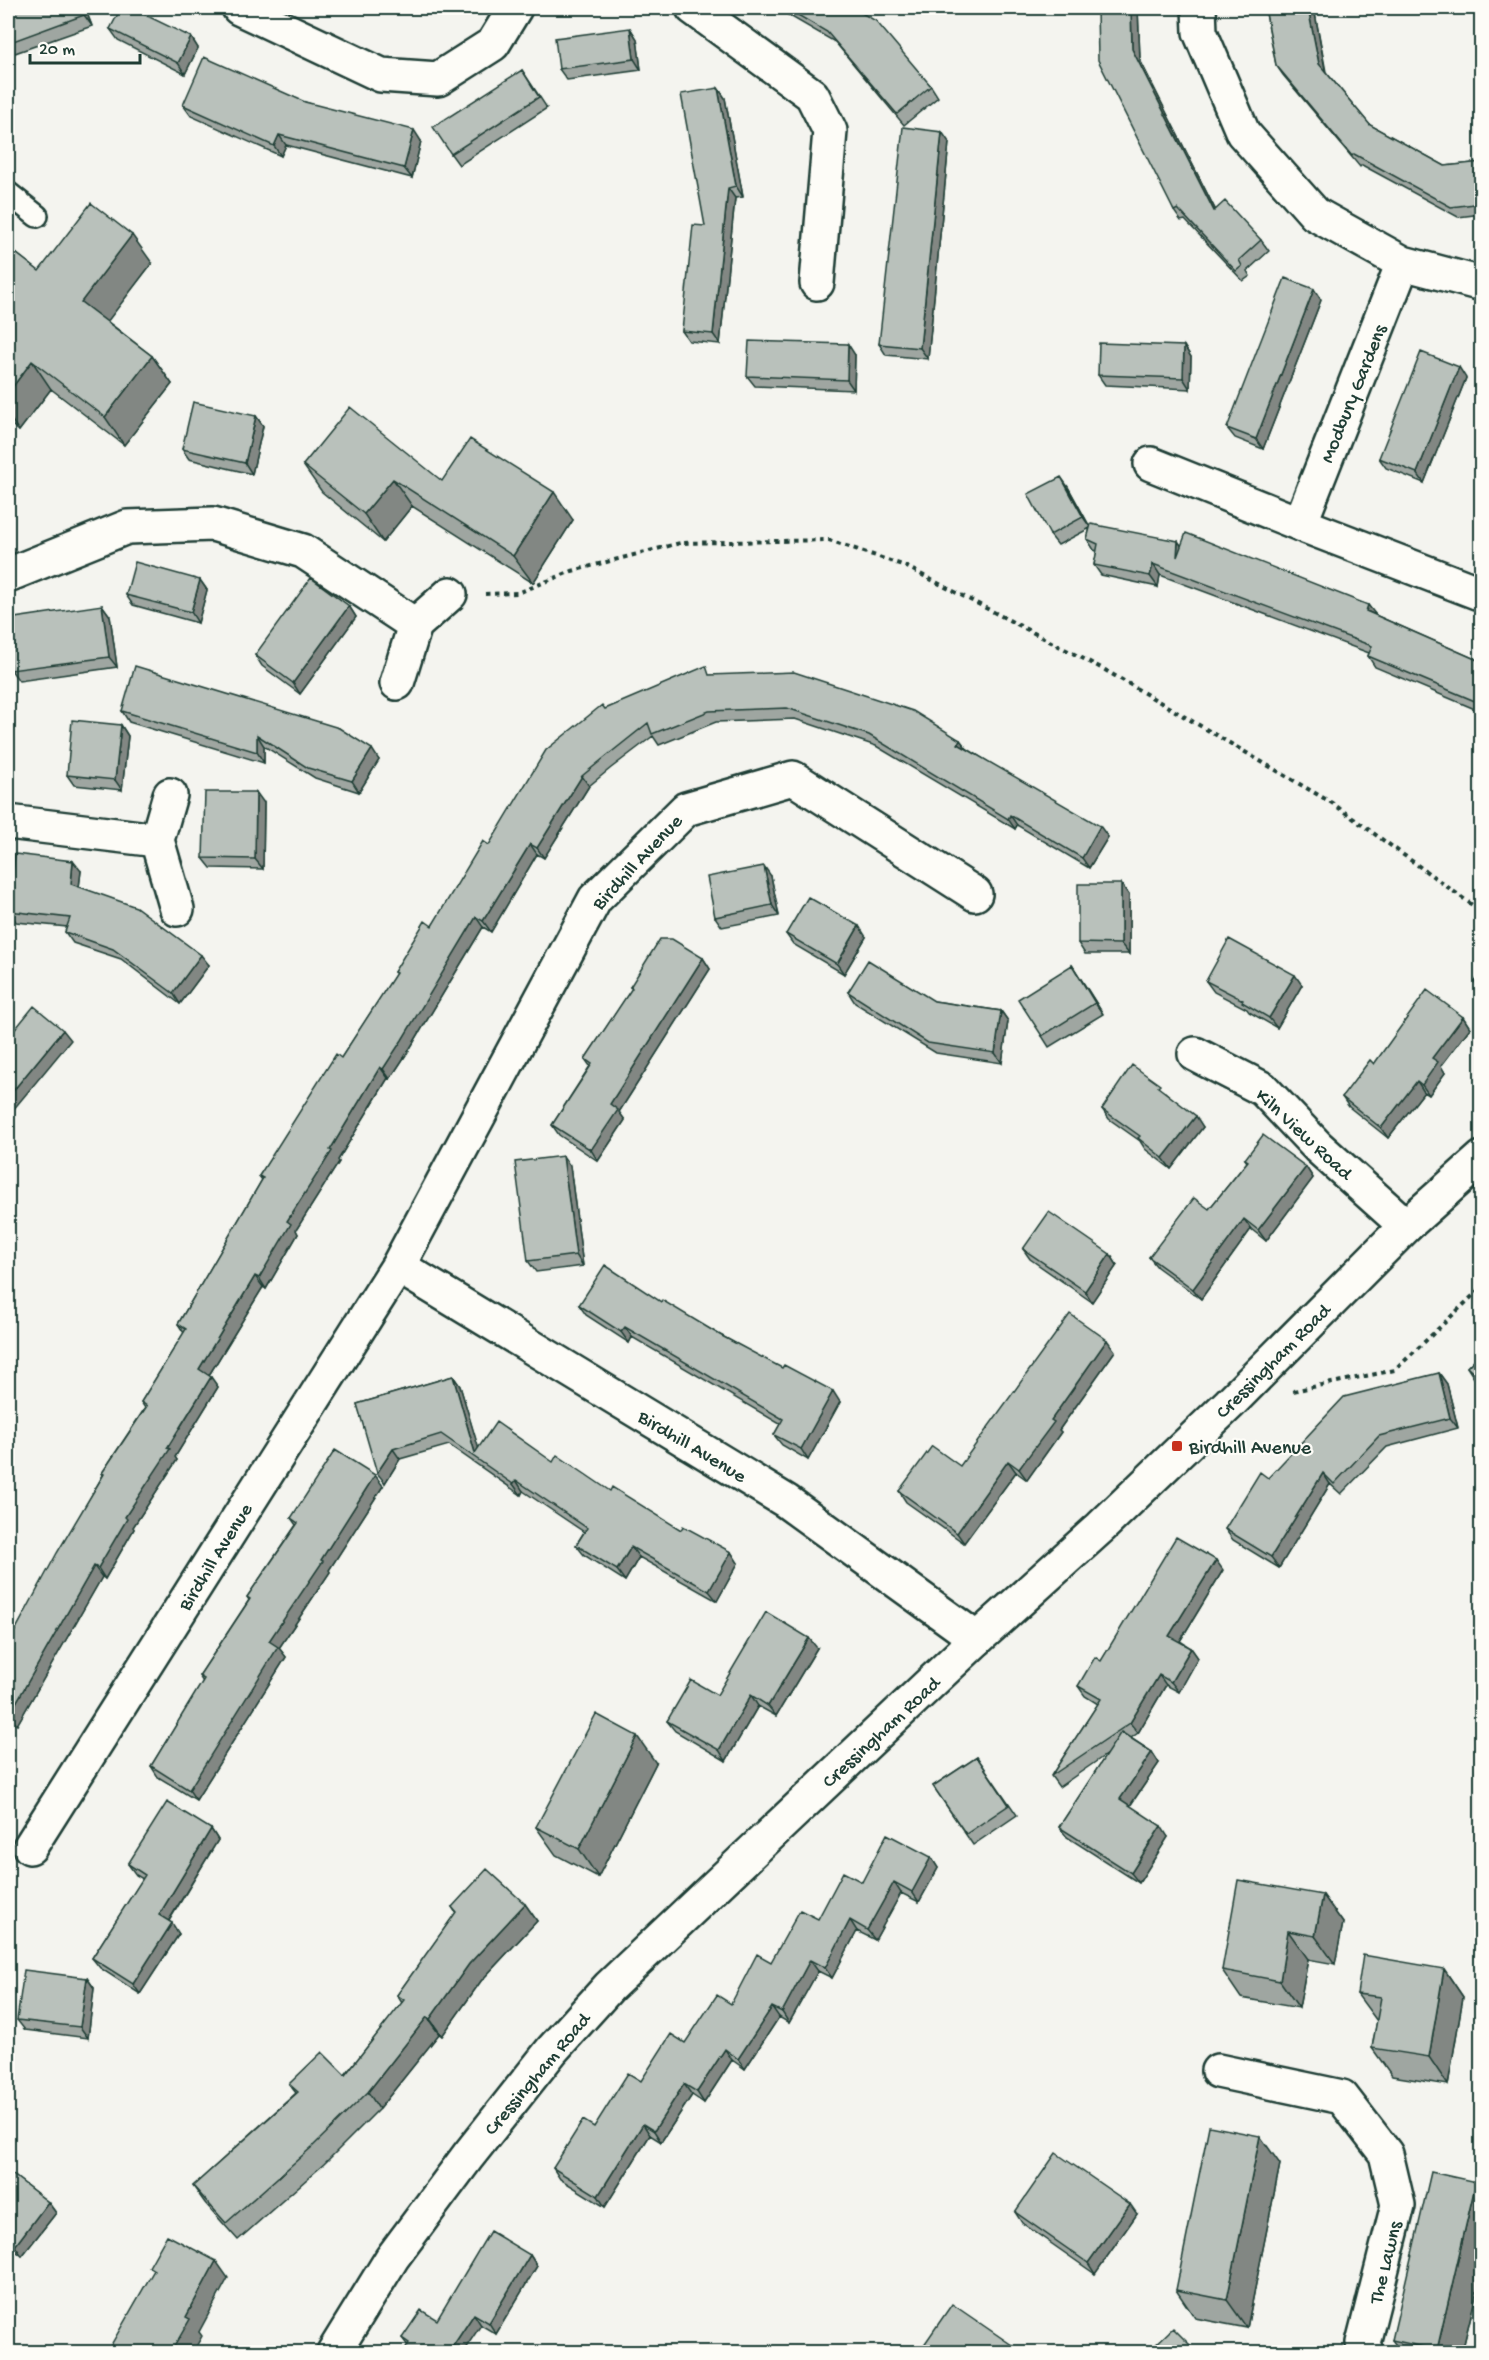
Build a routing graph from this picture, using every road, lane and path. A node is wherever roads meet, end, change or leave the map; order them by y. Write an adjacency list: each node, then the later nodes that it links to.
1 (239, 8): 2 (street)
2 (515, 8)
3 (693, 8): 8 (street)
4 (1198, 8): 7 (street)
5 (8, 194): 6 (lane)
6 (37, 216)
7 (1403, 263): 9 (street); 11 (street, Modbury Gardens)
8 (817, 284)
9 (1482, 284)
10 (1151, 464): 11 (street)
11 (1300, 524): 14 (street)
12 (8, 575): 15 (street)
13 (450, 594): 15 (street); 22 (path)
14 (1482, 594)
15 (415, 625): 16 (street)
16 (397, 683)
17 (170, 795): 19 (street)
18 (8, 822): 19 (street)
19 (157, 840): 21 (street)
20 (975, 894): 26 (street, Birdhill Avenue)
21 (177, 909)
22 (1482, 912)
23 (1195, 1054): 25 (street, Kiln View Road)
24 (1482, 1158): 25 (street, Cressingham Road)
25 (1406, 1226): 29 (street, Cressingham Road)
26 (398, 1266): 29 (street, Birdhill Avenue); 30 (street, Birdhill Avenue)
27 (1482, 1287): 28 (path)
28 (1284, 1393)
29 (977, 1639): 32 (street, Cressingham Road)
30 (30, 1847)
31 (1218, 2071): 33 (street, The Lawns)
32 (334, 2352)
33 (1366, 2352)

